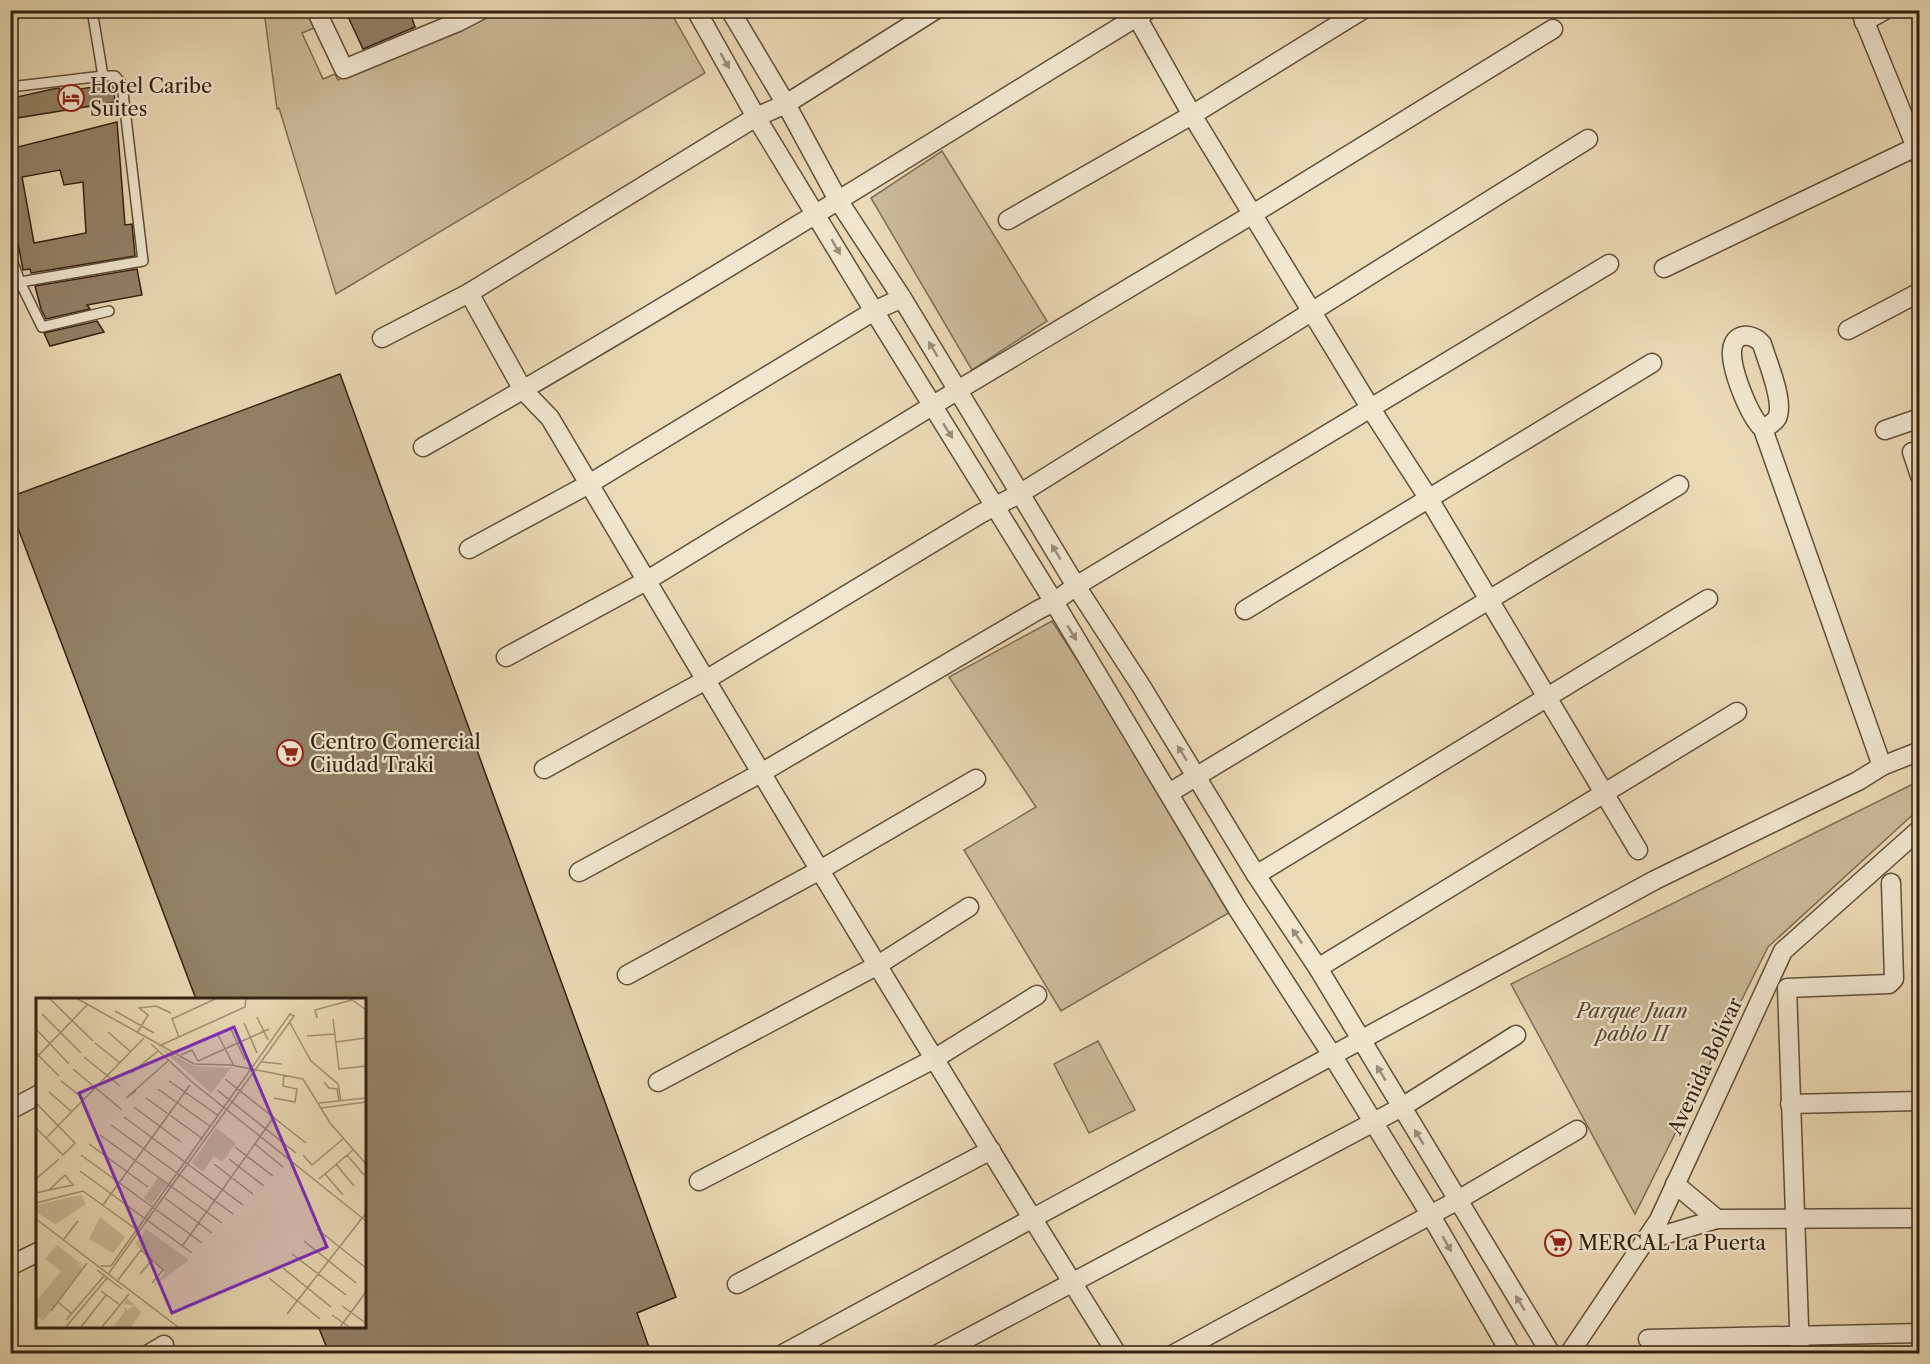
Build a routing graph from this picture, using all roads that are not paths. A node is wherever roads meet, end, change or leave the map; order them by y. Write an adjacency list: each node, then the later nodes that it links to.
1 (92, 10): 13 (lane)
2 (316, 10): 10 (street)
3 (481, 10): 10 (street)
4 (696, 10): 17 (street, one-way to 17)
5 (730, 10): 15 (street)
6 (935, 10): 15 (street)
7 (1362, 10): 16 (street)
8 (1885, 10): 11 (street)
9 (1139, 13): 16 (street); 20 (street)
10 (455, 16)
11 (1862, 16): 19 (street)
12 (1553, 29): 22 (street)
13 (103, 76): 14 (lane); 27 (lane)
14 (10, 87)
15 (786, 104): 17 (street); 20 (street)
16 (1192, 115): 22 (street); 23 (street)
17 (756, 117): 21 (street); 29 (street)
18 (1588, 139): 31 (street)
19 (1918, 150): 26 (street)
20 (838, 200): 21 (street); 30 (street)
21 (817, 214): 33 (street, one-way to 33); 37 (street)
22 (1253, 214): 31 (street); 38 (street)
23 (1008, 220)
24 (10, 254): 27 (lane)
25 (1609, 264): 40 (street)
26 (1664, 268)
27 (20, 282): 32 (lane)
28 (1920, 292): 34 (street)
29 (469, 293): 35 (street); 37 (street)
30 (902, 298): 33 (street); 38 (street, one-way to 30)
31 (1312, 310): 40 (street); 49 (street)
32 (109, 311)
33 (874, 311): 39 (street); 47 (street)
34 (1848, 330)
35 (382, 338)
36 (1652, 363): 50 (street)
37 (524, 390): 44 (street); 47 (street)
38 (958, 390): 39 (street); 49 (street)
39 (933, 406): 51 (street, one-way to 51); 53 (street)
40 (1371, 409): 50 (street); 54 (street)
41 (1920, 418): 43 (street)
42 (1763, 429): 64 (street)
43 (1886, 430)
44 (423, 447)
45 (1912, 452): 46 (street)
46 (1920, 476)
47 (589, 484): 52 (street); 53 (street)
48 (1679, 485): 56 (street)
49 (1021, 493): 51 (street); 54 (street, one-way to 49)
50 (1429, 499): 56 (street); 58 (street)
51 (995, 506): 57 (street); 60 (street)
52 (469, 549)
53 (646, 581): 59 (street); 60 (street)
54 (1076, 586): 57 (street); 67 (street, one-way to 54)
55 (1708, 599): 61 (street)
56 (1488, 600): 61 (street); 67 (street)
57 (1054, 602): 66 (street); 70 (street, one-way to 70)
58 (1245, 610)
59 (506, 657)
60 (704, 681): 65 (street); 66 (street)
61 (1548, 698): 69 (street); 75 (street)
62 (1737, 712): 69 (street)
63 (1920, 751): 64 (street)
64 (1882, 766): 83 (street)
65 (544, 769)
66 (761, 773): 73 (street); 74 (street)
67 (1197, 777): 70 (street); 75 (street)
68 (976, 779): 73 (street)
69 (1606, 793): 72 (street); 79 (street)
70 (1169, 794): 84 (street)
71 (1920, 829): 96 (street, Avenida Bolívar)
72 (1638, 850)
73 (820, 870): 78 (street); 80 (street)
74 (579, 872)
75 (1256, 875): 79 (street, one-way to 75)
76 (1891, 883): 89 (street)
77 (969, 907): 78 (street)
78 (879, 965): 85 (street); 86 (street)
79 (1318, 968): 83 (street)
80 (627, 975)
81 (1037, 995): 85 (street)
82 (1516, 1035): 90 (street)
83 (1360, 1039): 84 (street); 90 (street, one-way to 83)
84 (1332, 1055): 92 (street); 101 (street)
85 (934, 1059): 94 (street); 95 (street)
86 (658, 1082)
87 (36, 1096): 91 (street)
88 (1919, 1101): 89 (street)
89 (1790, 1104): 99 (street)
90 (1402, 1107): 92 (street); 97 (street, one-way to 90)
91 (10, 1110)
92 (1373, 1122): 98 (street); 106 (street)
93 (1577, 1130): 97 (street)
94 (991, 1150): 101 (street); 107 (street)
95 (699, 1181)
96 (1675, 1184): 102 (street); 103 (street, Avenida Bolívar)
97 (1458, 1200): 98 (street); 116 (street, one-way to 97)
98 (1430, 1214): 114 (street); 115 (street, one-way to 115)
99 (1795, 1218): 100 (street); 102 (street); 110 (street)
100 (1920, 1218)
101 (1033, 1219): 106 (street); 111 (street)
102 (1717, 1219): 103 (street)
103 (1644, 1241): 117 (street, Avenida Bolívar)
104 (36, 1253): 105 (street)
105 (10, 1266)
106 (1072, 1282): 112 (street); 113 (street)
107 (737, 1284)
108 (1920, 1333): 110 (street)
109 (1648, 1339): 110 (street)
110 (1800, 1345)
111 (783, 1353)
112 (938, 1353)
113 (1117, 1353)
114 (1174, 1353)
115 (1511, 1353)
116 (1551, 1353)
117 (1569, 1353)

